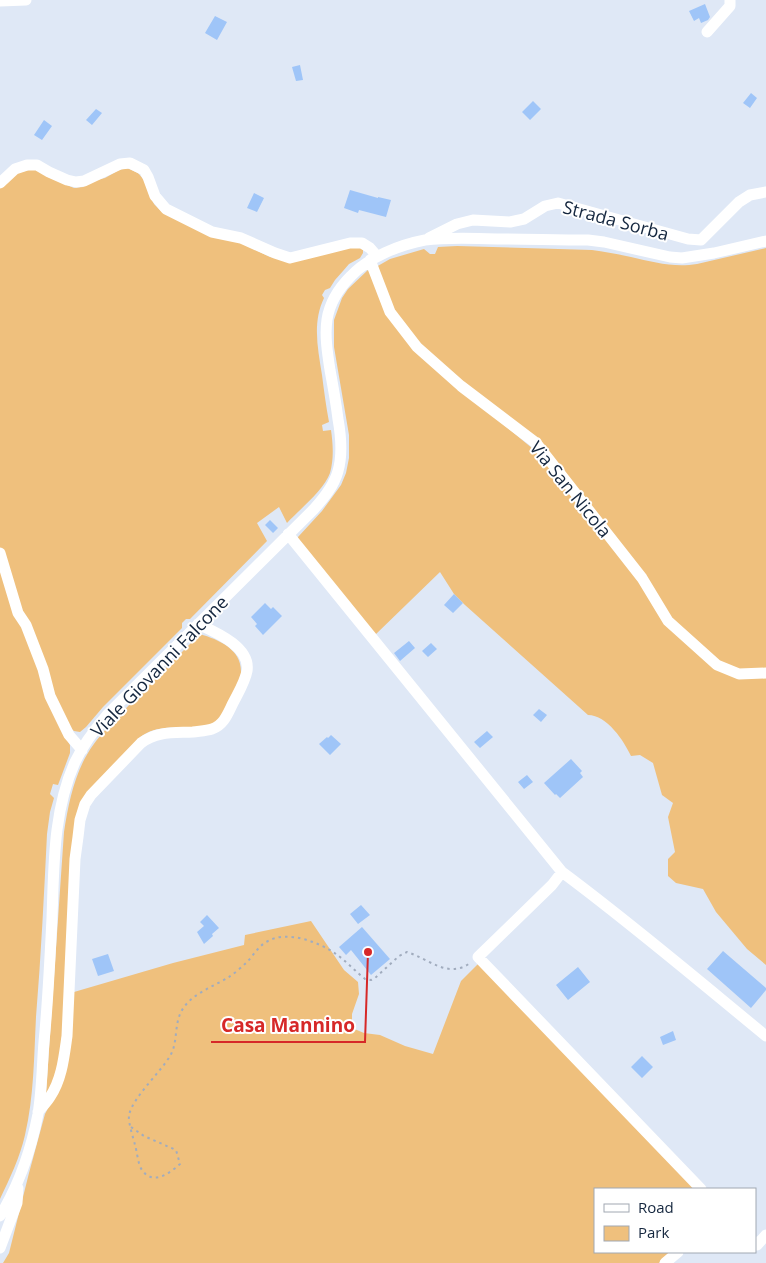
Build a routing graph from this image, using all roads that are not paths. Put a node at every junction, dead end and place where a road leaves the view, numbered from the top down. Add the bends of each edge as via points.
1 (26, 0) edge
2 (730, 0) edge
3 (0, 1) edge
4 (707, 32) dead end
5 (0, 183) edge
6 (766, 192) edge
7 (425, 240) junction
8 (766, 241) edge
9 (373, 258) junction
10 (288, 534) junction
11 (0, 553) edge
12 (198, 624) junction
13 (766, 673) edge
14 (82, 750) junction
15 (562, 872) junction
16 (766, 1036) edge
17 (38, 1112) junction
18 (18, 1183) junction
19 (700, 1188) edge
20 (0, 1216) edge
21 (766, 1236) edge
22 (756, 1244) edge
23 (0, 1248) edge
24 (677, 1253) edge
25 (664, 1263) edge

1 - 3 street
2 - 4 street via 730,6
5 - 9 street via 14,170 27,165 37,165 76,182 130,163 144,170 155,196 166,209 212,232 241,238 290,258 362,243 370,248
6 - 7 street, Strada Sorba via 750,195 738,202 701,240 688,240 558,204 545,206 524,219 510,222 473,220 457,224
7 - 8 street via 588,240 682,258
7 - 9 street
9 - 10 street, Viale Giovanni Falcone via 337,292 326,322 342,449 338,471 323,498
9 - 13 street, Via San Nicola via 390,312 417,347 461,386 536,443 642,578 668,621 717,665 739,674
10 - 12 street, Viale Giovanni Falcone
10 - 15 street
11 - 14 street via 18,613 43,669 50,696 69,735
12 - 14 street, Viale Giovanni Falcone via 107,715
12 - 17 street via 222,636 244,654 247,671 244,682 224,721 218,726 206,731 150,737 85,804 76,859 64,1060 51,1096
14 - 17 street, Viale Giovanni Falcone via 63,796 56,833 50,979
15 - 16 street
15 - 19 street via 478,957
17 - 18 street, Viale Giovanni Falcone
18 - 20 street, Viale Giovanni Falcone
18 - 23 street via 17,1203
21 - 22 street
24 - 25 street

